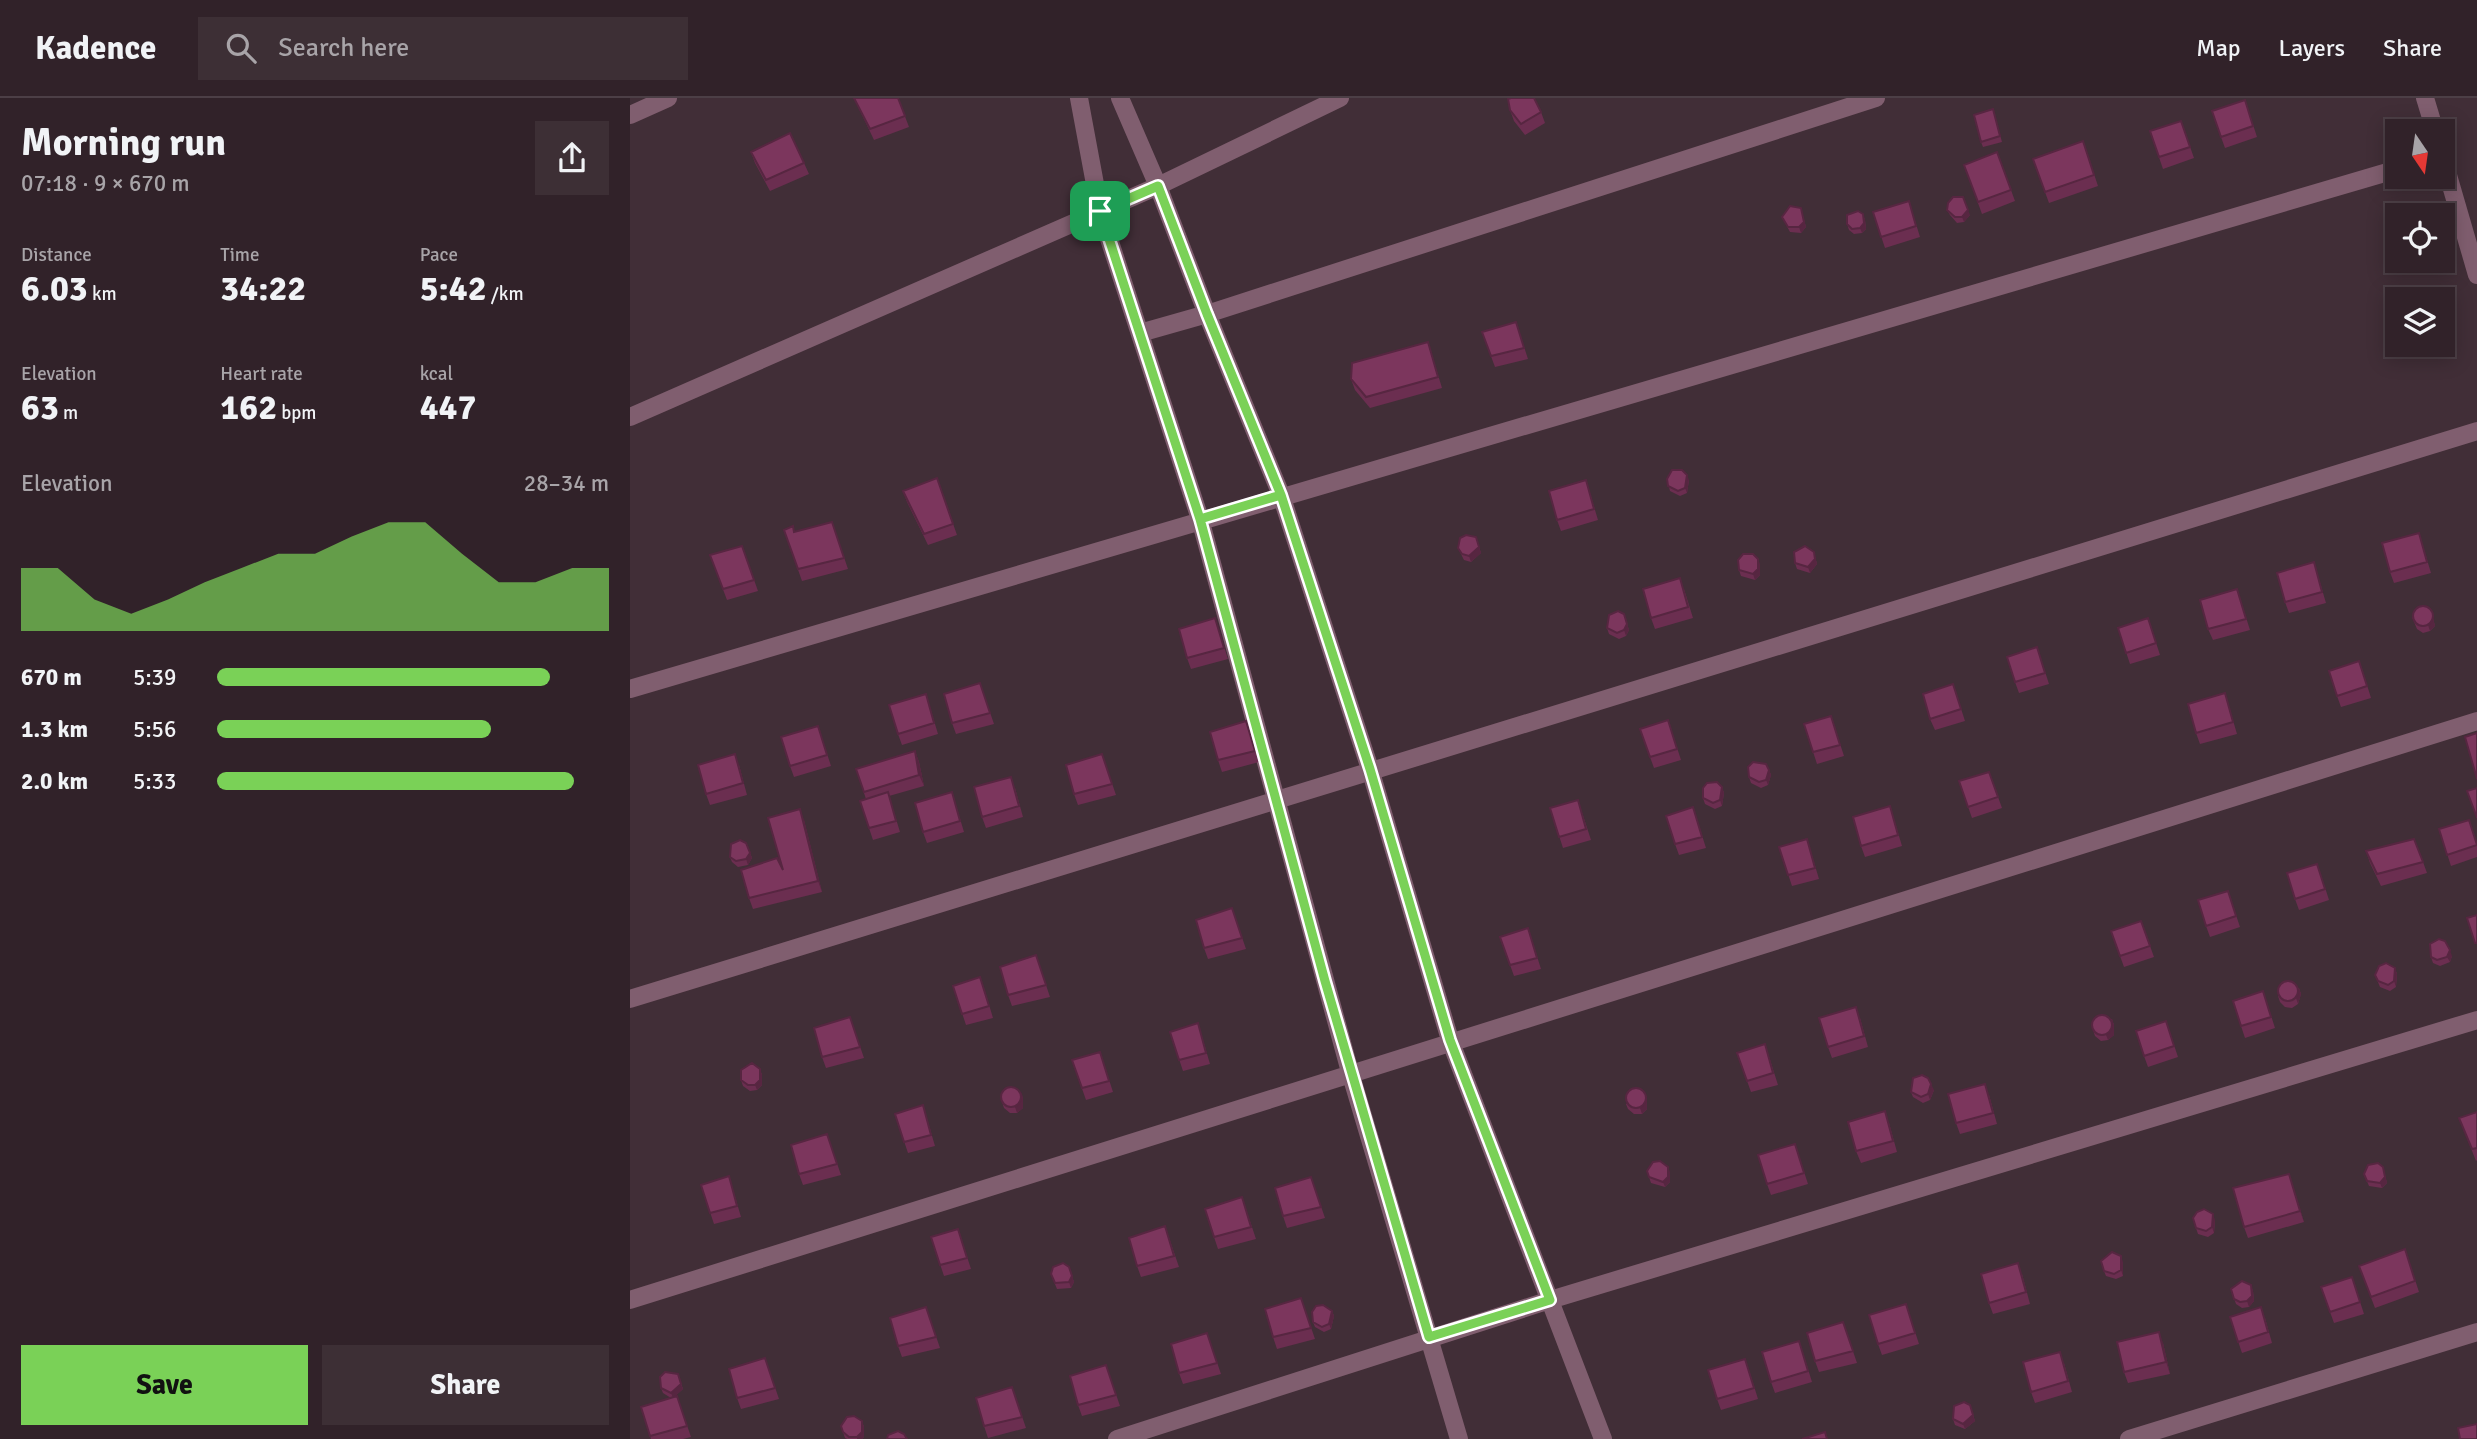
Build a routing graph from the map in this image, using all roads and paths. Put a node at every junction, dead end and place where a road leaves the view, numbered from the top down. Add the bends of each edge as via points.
1 (668, 98) edge
2 (1079, 98) edge
3 (1120, 98) edge
4 (1339, 98) edge
5 (1876, 98) edge
6 (2425, 98) edge
7 (630, 115) edge
8 (2431, 119) edge
9 (2385, 173) edge
10 (1158, 186) junction
11 (2452, 189) edge
12 (1100, 211) junction
13 (2477, 275) edge
14 (1207, 314) junction
15 (1140, 333) junction
16 (630, 417) edge
17 (2477, 431) edge
18 (1281, 495) junction
19 (1200, 519) junction
20 (630, 689) edge
21 (2477, 721) edge
22 (1370, 769) junction
23 (1274, 799) junction
24 (630, 999) edge
25 (2477, 1020) edge
26 (1450, 1040) junction
27 (1350, 1072) junction
28 (630, 1300) edge
29 (1550, 1300) junction
30 (2477, 1332) edge
31 (1429, 1337) junction
32 (1118, 1439) edge
33 (1459, 1439) edge
34 (1604, 1439) edge
35 (2129, 1439) edge

1 - 7 street
2 - 12 street
3 - 10 street
4 - 10 street
5 - 14 street
6 - 8 street
9 - 18 street
10 - 12 street
10 - 14 street
11 - 13 street
12 - 15 street
12 - 16 street
14 - 15 street
14 - 18 street
15 - 19 street
17 - 22 street
18 - 19 street
18 - 22 street
19 - 20 street
19 - 23 street
21 - 26 street
22 - 23 street
22 - 26 street
23 - 24 street
23 - 27 street
25 - 29 street
26 - 27 street
26 - 29 street
27 - 28 street
27 - 31 street
29 - 31 street
29 - 34 street
30 - 35 street
31 - 32 street
31 - 33 street

